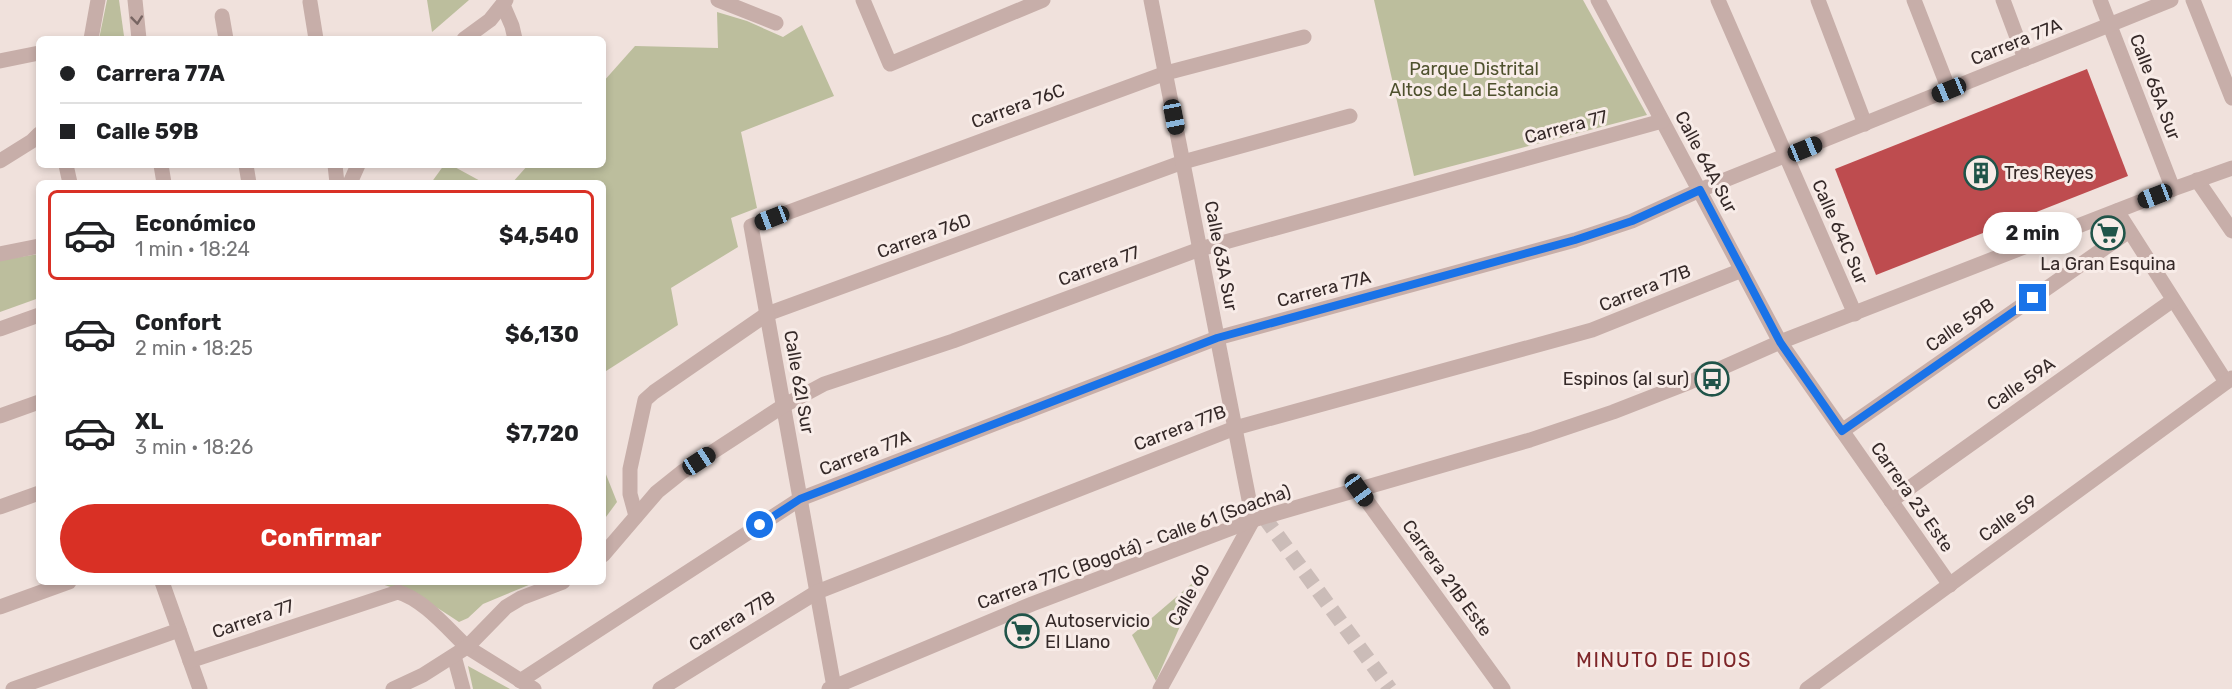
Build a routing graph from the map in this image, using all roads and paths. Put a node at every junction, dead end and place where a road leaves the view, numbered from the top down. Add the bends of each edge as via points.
1 (98, 0) edge
2 (135, 0) edge
3 (718, 0) edge
4 (864, 0) edge
5 (1043, 0) edge
6 (1151, 0) edge
7 (1598, 0) edge
8 (1718, 0) edge
9 (1818, 0) edge
10 (1914, 0) edge
11 (2003, 0) edge
12 (2100, 0) edge
13 (2171, 0) edge
14 (2193, 0) edge
15 (310, 2) dead end
16 (504, 3) edge
17 (222, 16) dead end
18 (776, 23) dead end
19 (2109, 25) junction
20 (92, 36) edge
21 (139, 36) edge
22 (225, 36) edge
23 (316, 36) edge
24 (468, 36) edge
25 (514, 36) edge
26 (1304, 38) dead end
27 (36, 54) edge
28 (2025, 59) junction
29 (0, 60) edge
30 (1166, 73) junction
31 (1949, 90) junction
32 (2232, 98) edge
33 (1350, 116) dead end
34 (1662, 120) junction
35 (1865, 124) junction
36 (36, 137) edge
37 (1785, 157) junction
38 (0, 161) edge
39 (1183, 162) junction
40 (2232, 168) edge
41 (2197, 180) junction
42 (2173, 189) junction
43 (1700, 190) junction
44 (2117, 211) junction
45 (751, 226) joint
46 (2129, 231) junction
47 (2232, 231) edge
48 (36, 247) edge
49 (1200, 249) junction
50 (0, 254) edge
51 (1742, 270) junction
52 (2173, 300) junction
53 (767, 314) junction
54 (1855, 314) junction
55 (36, 316) edge
56 (0, 329) edge
57 (1217, 338) junction
58 (1780, 342) junction
59 (2229, 380) edge
60 (36, 403) edge
61 (783, 406) junction
62 (0, 416) edge
63 (1234, 428) junction
64 (1842, 431) junction
65 (1359, 490) junction
66 (36, 494) edge
67 (800, 499) junction
68 (1891, 501) junction
69 (0, 507) edge
70 (636, 516) junction
71 (1253, 520) junction
72 (606, 551) edge
73 (61, 585) edge
74 (168, 585) edge
75 (554, 585) edge
76 (1950, 585) junction
77 (817, 591) junction
78 (0, 607) edge
79 (179, 630) junction
80 (461, 651) junction
81 (190, 661) junction
82 (520, 681) junction
83 (832, 688) edge
84 (13, 689) edge
85 (200, 689) edge
86 (393, 689) edge
87 (463, 689) edge
88 (534, 689) edge
89 (660, 689) edge
90 (1160, 689) edge
91 (1503, 689) edge
92 (1807, 689) edge

1 - 20 street
2 -> 21 street
3 - 18 street
4 - 5 street via 890,64
6 - 30 street, Calle 63A Sur
7 - 34 street, Calle 64A Sur
8 - 37 street, Calle 64C Sur
9 - 35 street
10 - 31 street
11 - 28 street
12 - 19 street, Calle 65A Sur
13 - 19 street, Carrera 77A
14 - 32 street
15 - 23 street
16 - 24 street via 490,20
16 - 25 street
17 - 22 street
19 - 28 street, Carrera 77A
19 - 42 street, Calle 65A Sur
26 - 30 street, Carrera 76C
27 - 29 street
28 - 31 street, Carrera 77A
30 - 39 street, Calle 63A Sur
30 - 45 street, Carrera 76C
31 - 35 street, Carrera 77A
33 - 39 street, Carrera 76D
34 - 43 street, Calle 64A Sur
34 - 49 street, Carrera 77
35 - 37 street, Carrera 77A
36 - 38 street
37 - 43 street, Carrera 77A
37 - 54 street, Calle 64C Sur
39 - 49 street, Calle 63A Sur
39 - 53 street, Carrera 76D
40 - 41 street, Carrera 77C (Bogotá) - Calle 61 (Soacha)
41 - 42 street, Carrera 77C (Bogotá) - Calle 61 (Soacha)
41 - 47 street
42 - 44 street, Carrera 77C (Bogotá) - Calle 61 (Soacha)
43 - 51 street, Calle 64A Sur
43 - 57 street, Carrera 77A via 1632,221 1575,240
44 - 46 street
44 - 54 street, Carrera 77C (Bogotá) - Calle 61 (Soacha)
45 - 53 street, Calle 62I Sur
46 - 52 street
46 - 64 street, Calle 59B
48 - 50 street
49 - 57 street, Calle 63A Sur
49 - 61 street, Carrera 77 via 953,341 824,384
51 - 58 street, Calle 64A Sur
51 - 63 street, Carrera 77B via 1592,330
52 - 59 street
52 - 68 street, Calle 59A
53 - 61 street, Calle 62I Sur
53 - 70 street, Carrera 76D via 645,400 630,469 630,494
54 - 58 street, Carrera 77C (Bogotá) - Calle 61 (Soacha)
55 - 56 street
57 - 63 street, Calle 63A Sur
57 - 67 street, Carrera 77A
58 - 64 street, Carrera 23 Este
58 - 65 street, Carrera 77C (Bogotá) - Calle 61 (Soacha) via 1612,412
59 - 76 street, Calle 59
60 - 62 street
61 - 67 street, Calle 62I Sur
61 - 70 street, Carrera 77 via 682,472
63 - 71 street, Calle 63A Sur
63 - 77 street, Carrera 77B
64 - 68 street, Carrera 23 Este
65 - 71 street, Carrera 77C (Bogotá) - Calle 61 (Soacha)
65 - 91 street, Carrera 21B Este
66 - 69 street
67 - 77 street, Calle 62I Sur
67 - 82 street, Carrera 77A
68 - 76 street, Carrera 23 Este
70 - 72 street, Carrera 77
71 - 83 street, Carrera 77C (Bogotá) - Calle 61 (Soacha) via 1032,604
71 - 90 street, Calle 60
73 - 78 street
74 - 79 street
75 - 80 street via 506,607
76 - 92 street, Calle 59
77 - 83 street, Calle 62I Sur
77 - 89 street, Carrera 77B
79 - 81 street
79 - 84 street
80 - 81 street, Carrera 77 via 417,601 398,592
80 - 82 street
80 - 86 street
80 - 87 street
81 - 85 street
82 - 88 street

